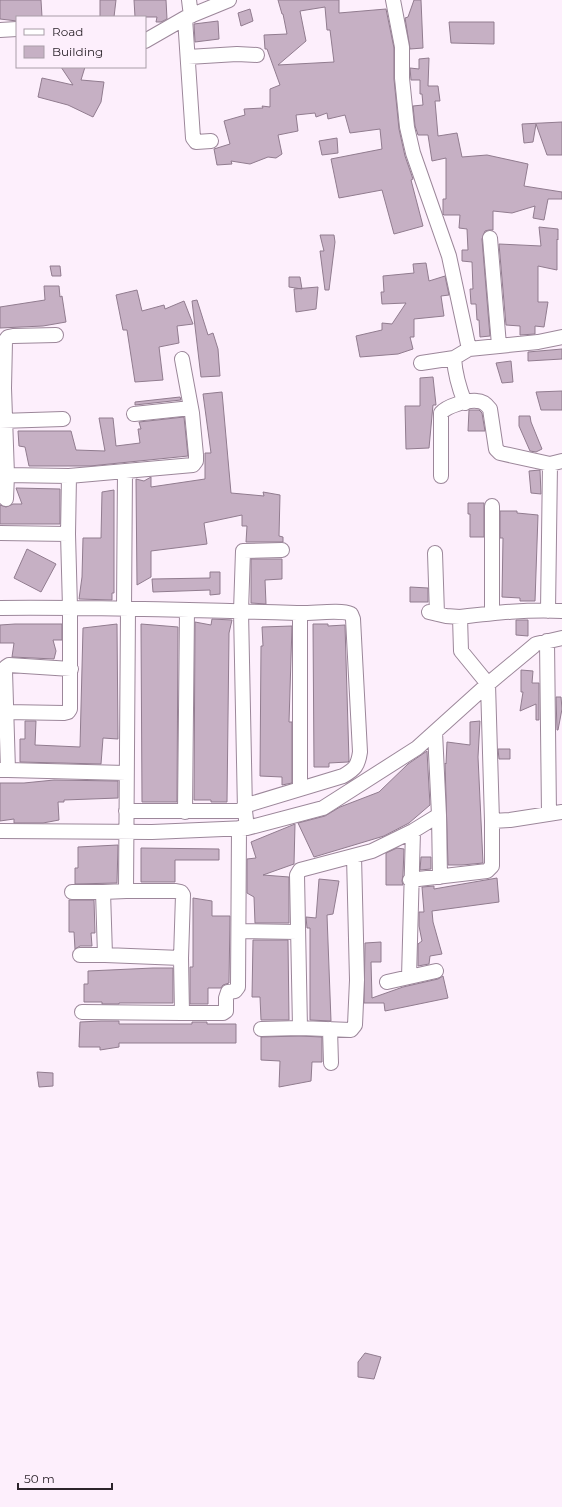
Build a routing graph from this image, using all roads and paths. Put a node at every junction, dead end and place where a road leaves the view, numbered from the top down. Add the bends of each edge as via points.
1 (189, 0) edge
2 (229, 0) edge
3 (394, 2) edge
4 (188, 17) junction
5 (16, 29) edge
6 (0, 30) edge
7 (146, 40) edge
8 (188, 54) junction
9 (257, 55) dead end
10 (211, 142) dead end
11 (490, 238) dead end
12 (56, 335) dead end
13 (562, 337) edge
14 (499, 345) junction
15 (469, 349) junction
16 (454, 358) junction
17 (182, 359) dead end
18 (421, 363) dead end
19 (465, 403) junction
20 (191, 408) junction
21 (134, 414) dead end
22 (63, 419) dead end
23 (3, 421) edge
24 (556, 463) edge
25 (125, 471) junction
26 (7, 475) junction
27 (69, 476) junction
28 (441, 476) dead end
29 (6, 500) dead end
30 (492, 506) dead end
31 (0, 533) edge
32 (68, 534) junction
33 (282, 550) dead end
34 (435, 553) dead end
35 (0, 608) edge
36 (70, 608) junction
37 (126, 609) junction
38 (187, 610) junction
39 (241, 611) junction
40 (555, 611) edge
41 (300, 613) junction
42 (492, 613) junction
43 (460, 617) junction
44 (562, 638) edge
45 (547, 641) junction
46 (71, 669) junction
47 (488, 684) junction
48 (6, 712) junction
49 (435, 732) junction
50 (4, 770) edge
51 (126, 773) junction
52 (300, 788) junction
53 (244, 808) junction
54 (126, 811) junction
55 (185, 812) junction
56 (555, 813) edge
57 (439, 815) junction
58 (492, 821) junction
59 (243, 828) junction
60 (0, 831) edge
61 (413, 831) junction
62 (126, 832) junction
63 (354, 856) junction
64 (440, 877) junction
65 (410, 880) junction
66 (126, 891) junction
67 (72, 892) dead end
68 (103, 892) junction
69 (239, 931) junction
70 (297, 932) junction
71 (80, 955) dead end
72 (105, 955) junction
73 (181, 958) junction
74 (436, 971) dead end
75 (409, 977) junction
76 (387, 982) dead end
77 (82, 1012) dead end
78 (182, 1012) junction
79 (300, 1028) junction
80 (261, 1029) dead end
81 (330, 1029) junction
82 (331, 1063) dead end

1 - 4 street
2 - 4 street
3 - 15 street via 402,47 407,128 449,256
4 - 7 street
4 - 8 street
5 - 6 street
8 - 9 street
8 - 10 street via 193,138 196,142
11 - 14 street
12 - 23 street via 13,336 5,341
13 - 14 street
14 - 15 street
15 - 16 street
16 - 18 street
16 - 19 street via 459,390
17 - 20 street
19 - 24 street via 477,401 487,404 492,415 496,449 500,454
19 - 28 street via 444,409 441,413
20 - 21 street
20 - 25 street via 196,455 193,465
22 - 23 street
23 - 26 street
24 - 40 street
25 - 27 street
25 - 37 street
26 - 27 street
26 - 29 street
27 - 32 street
30 - 42 street
31 - 32 street
32 - 36 street
33 - 39 street via 243,550
34 - 43 street via 433,613
35 - 36 street
36 - 37 street
36 - 46 street
37 - 38 street
37 - 51 street
38 - 39 street
38 - 55 street
39 - 41 street
39 - 53 street
40 - 42 street
41 - 52 street
41 - 52 street via 351,614 360,752 354,770 343,776
42 - 43 street
43 - 47 street via 461,651
44 - 45 street
45 - 47 street via 536,644
45 - 56 street
46 - 48 street via 68,712
46 - 48 street via 9,665 5,671
47 - 49 street
47 - 58 street
48 - 50 street
49 - 57 street
49 - 59 street via 417,748 323,808
50 - 51 street
51 - 54 street
52 - 53 street
53 - 55 street
53 - 59 street
54 - 55 street
54 - 62 street
56 - 58 street
57 - 61 street
57 - 64 street
58 - 64 street via 490,869
59 - 62 street
59 - 69 street
60 - 62 street
61 - 63 street via 372,851
61 - 65 street
62 - 66 street
63 - 70 street via 300,870 297,874
63 - 81 street via 357,980 355,1025 351,1030
64 - 65 street
65 - 75 street
66 - 68 street
66 - 73 street via 181,892
67 - 68 street
68 - 72 street
69 - 70 street
69 - 78 street via 238,987 235,991 228,992 226,1011 223,1014
70 - 79 street
71 - 72 street
72 - 73 street
73 - 78 street
74 - 75 street
75 - 76 street
77 - 78 street
79 - 80 street
79 - 81 street
81 - 82 street

